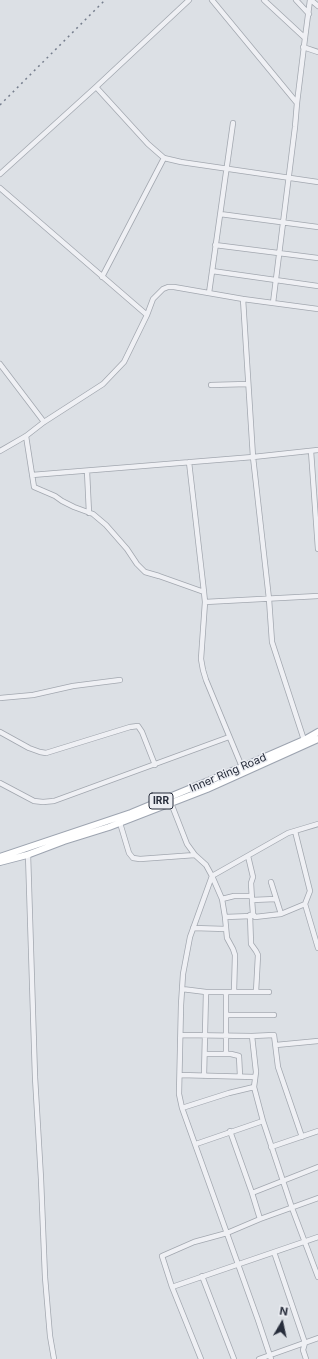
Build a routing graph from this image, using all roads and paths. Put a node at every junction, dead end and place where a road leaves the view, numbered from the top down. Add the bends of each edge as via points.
1 (189, 0) edge
2 (212, 0) edge
3 (264, 0) edge
4 (296, 0) edge
5 (311, 0) edge
6 (318, 6) edge
7 (309, 14) junction
8 (304, 38) junction
9 (303, 47) junction
10 (318, 52) edge
11 (96, 87) junction
12 (297, 103) junction
13 (233, 122) dead end
14 (164, 158) junction
15 (226, 169) junction
16 (0, 174) edge
17 (288, 178) junction
18 (318, 182) edge
19 (0, 188) edge
20 (220, 214) junction
21 (284, 222) junction
22 (318, 227) edge
23 (215, 245) junction
24 (280, 253) junction
25 (318, 258) edge
26 (212, 271) junction
27 (102, 277) junction
28 (276, 280) junction
29 (318, 286) edge
30 (209, 293) junction
31 (243, 299) junction
32 (272, 303) junction
33 (318, 309) edge
34 (147, 316) junction
35 (0, 364) edge
36 (248, 384) junction
37 (211, 385) dead end
38 (44, 422) junction
39 (26, 436) junction
40 (318, 450) edge
41 (0, 451) edge
42 (311, 451) junction
43 (253, 457) junction
44 (189, 462) junction
45 (87, 471) junction
46 (32, 475) junction
47 (89, 513) junction
48 (318, 536) edge
49 (318, 549) edge
50 (204, 592) junction
51 (318, 596) edge
52 (269, 599) junction
53 (205, 602) junction
54 (120, 680) dead end
55 (0, 698) edge
56 (0, 732) edge
57 (318, 732) edge
58 (229, 737) junction
59 (318, 739) edge
60 (307, 742) junction
61 (155, 765) junction
62 (242, 767) junction
63 (0, 783) edge
64 (171, 803) junction
65 (120, 823) junction
66 (318, 824) edge
67 (296, 831) junction
68 (30, 848) junction
69 (27, 855) junction
70 (196, 855) junction
71 (248, 856) junction
72 (0, 857) edge
73 (0, 862) edge
74 (212, 876) junction
75 (271, 882) dead end
76 (252, 898) junction
77 (222, 899) junction
78 (276, 899) junction
79 (305, 904) junction
80 (281, 914) junction
81 (252, 916) junction
82 (225, 917) junction
83 (193, 928) junction
84 (226, 929) junction
85 (316, 933) edge
86 (318, 948) edge
87 (182, 989) junction
88 (206, 992) junction
89 (226, 992) junction
90 (234, 992) junction
91 (256, 992) junction
92 (269, 992) dead end
93 (226, 1015) junction
94 (274, 1015) dead end
95 (181, 1035) junction
96 (205, 1035) junction
97 (226, 1035) junction
98 (252, 1036) junction
99 (318, 1041) edge
100 (276, 1045) junction
101 (205, 1054) junction
102 (226, 1054) junction
103 (180, 1075) junction
104 (204, 1076) junction
105 (240, 1076) junction
106 (255, 1077) junction
107 (254, 1087) junction
108 (182, 1108) junction
109 (263, 1121) junction
110 (230, 1131) junction
111 (318, 1131) edge
112 (302, 1137) junction
113 (196, 1144) junction
114 (271, 1147) junction
115 (318, 1167) edge
116 (282, 1180) junction
117 (252, 1192) junction
118 (318, 1198) edge
119 (292, 1208) junction
120 (260, 1219) junction
121 (227, 1233) junction
122 (318, 1237) edge
123 (305, 1242) junction
124 (274, 1252) junction
125 (238, 1264) junction
126 (316, 1264) edge
127 (202, 1276) junction
128 (318, 1277) edge
129 (172, 1288) junction
130 (318, 1338) edge
131 (305, 1343) junction
132 (271, 1357) edge
133 (54, 1359) edge
134 (201, 1359) edge
135 (234, 1359) edge
136 (259, 1359) edge
137 (306, 1359) edge

1 - 11 street
2 - 12 street
3 - 8 street
4 - 7 street
5 - 6 street
5 - 7 street
7 - 8 street
8 - 9 street
9 - 10 street
9 - 12 street
11 - 14 street
11 - 16 street
12 - 17 street
13 - 15 street
14 - 15 street
14 - 27 street
15 - 17 street
15 - 20 street
17 - 18 street
17 - 21 street
19 - 27 street
20 - 21 street
20 - 23 street
21 - 22 street
21 - 24 street
23 - 24 street
23 - 26 street
24 - 25 street
24 - 28 street
26 - 28 street
26 - 30 street
27 - 34 street
28 - 29 street
28 - 32 street
30 - 31 street
30 - 34 street via 168,287 153,299
31 - 32 street
31 - 36 street
32 - 33 street
34 - 38 street via 124,362 103,384
35 - 38 street
36 - 37 street
36 - 43 street
38 - 39 street
39 - 41 street
39 - 46 street
40 - 42 street
42 - 43 street
42 - 48 street
43 - 44 street
43 - 52 street
44 - 45 street
44 - 50 street
45 - 46 street
45 - 47 street
46 - 47 street via 32,483 36,488
47 - 50 street via 106,525 145,572
48 - 49 street
50 - 53 street
51 - 52 street
52 - 53 street
52 - 60 street via 272,642
53 - 58 street via 203,670
54 - 55 street
56 - 61 street via 29,748 46,753 138,726
57 - 60 main road, Inner Ring Road / IRR
58 - 61 street
58 - 62 street
59 - 60 main road, Inner Ring Road / IRR
60 - 62 main road, Inner Ring Road / IRR
60 - 64 main road, Inner Ring Road / IRR via 210,788
61 - 63 street via 54,801 34,801
62 - 68 main road, Inner Ring Road / IRR via 131,813
64 - 65 main road, Inner Ring Road / IRR
64 - 70 street via 187,844
65 - 69 main road, Inner Ring Road / IRR
65 - 70 street via 129,854 133,858
66 - 67 street
67 - 71 street
67 - 79 street via 309,887
68 - 69 street
68 - 72 main road, Inner Ring Road / IRR
69 - 73 main road, Inner Ring Road / IRR
69 - 133 street via 45,1276
70 - 74 street
71 - 74 street
71 - 76 street via 253,877
74 - 77 street
74 - 83 street
75 - 78 street
76 - 77 street via 234,896
76 - 78 street
76 - 81 street
77 - 82 street
78 - 80 street
79 - 80 street
79 - 85 street
80 - 81 street
81 - 82 street
81 - 91 street via 251,944 258,955
82 - 84 street
83 - 84 street
83 - 87 street
84 - 90 street via 235,955
85 - 86 street
87 - 88 street
87 - 95 street
88 - 89 street
88 - 96 street
89 - 90 street
89 - 93 street
90 - 91 street
91 - 92 street
93 - 94 street
93 - 97 street
95 - 96 street
95 - 103 street
96 - 97 street
96 - 101 street
97 - 98 street
97 - 102 street
98 - 100 street via 274,1035
98 - 106 street
99 - 100 street
100 - 112 street via 278,1067
101 - 102 street
101 - 104 street
102 - 105 street via 240,1057
103 - 104 street
103 - 108 street via 179,1094
104 - 105 street
105 - 106 street
106 - 107 street
107 - 108 street
107 - 109 street
108 - 113 street
109 - 110 street
109 - 114 street
110 - 113 street
110 - 117 street
111 - 112 street
112 - 114 street
113 - 121 street
114 - 116 street
115 - 116 street
116 - 117 street
116 - 119 street
117 - 120 street
118 - 119 street
119 - 120 street
119 - 123 street
120 - 121 street
121 - 125 street
121 - 129 street via 194,1242 162,1256
122 - 123 street
123 - 124 street
123 - 126 street
124 - 125 street
124 - 131 street
125 - 127 street
125 - 132 street
126 - 128 street
127 - 129 street
127 - 135 street
129 - 134 street
130 - 131 street
131 - 132 street
131 - 137 street via 303,1350
132 - 136 street

